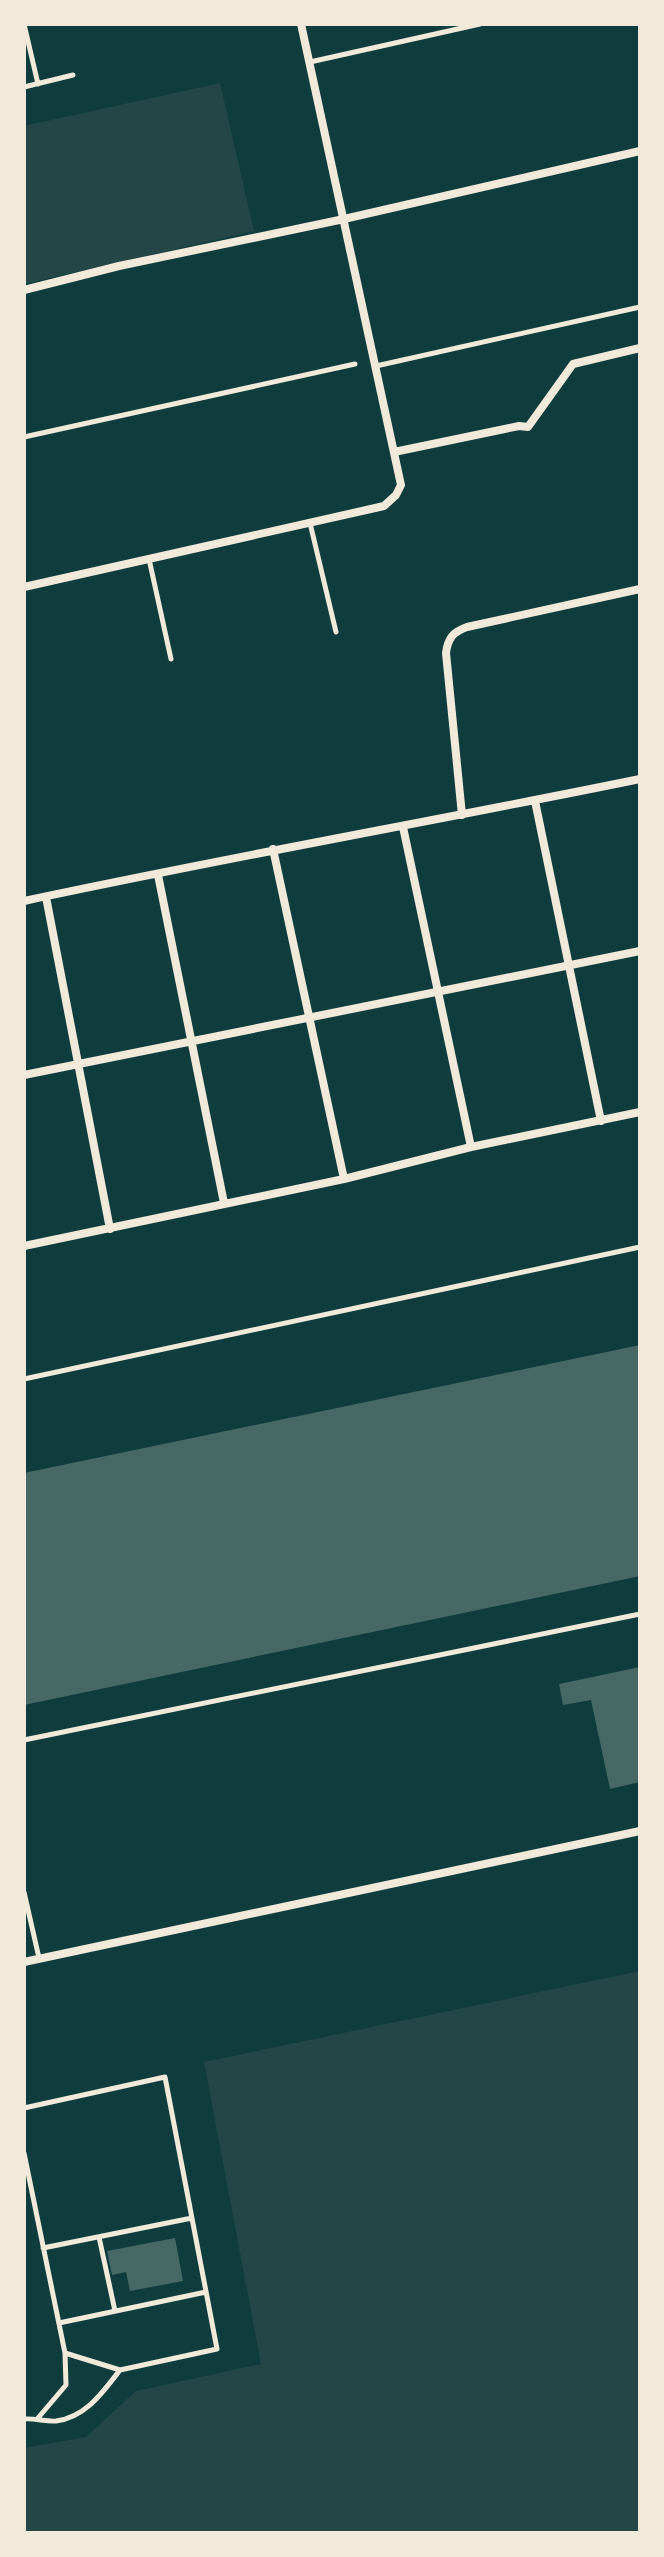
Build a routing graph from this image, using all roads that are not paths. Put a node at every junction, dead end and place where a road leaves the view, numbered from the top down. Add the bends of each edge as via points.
1 (24, 24) edge
2 (301, 24) edge
3 (480, 24) edge
4 (310, 62) junction
5 (73, 75) dead end
6 (38, 84) junction
7 (24, 87) edge
8 (640, 151) edge
9 (344, 219) junction
10 (24, 290) edge
11 (640, 307) edge
12 (640, 348) edge
13 (355, 364) dead end
14 (376, 366) junction
15 (24, 437) edge
16 (394, 452) junction
17 (310, 523) junction
18 (149, 559) junction
19 (24, 587) edge
20 (640, 589) edge
21 (336, 632) dead end
22 (171, 659) dead end
23 (640, 779) edge
24 (535, 801) junction
25 (462, 815) junction
26 (403, 827) junction
27 (273, 849) junction
28 (158, 875) junction
29 (46, 897) junction
30 (24, 901) edge
31 (640, 951) edge
32 (569, 966) junction
33 (438, 993) junction
34 (309, 1019) junction
35 (192, 1042) junction
36 (80, 1064) junction
37 (24, 1075) edge
38 (640, 1112) edge
39 (601, 1121) junction
40 (471, 1147) junction
41 (344, 1179) junction
42 (224, 1203) junction
43 (110, 1229) junction
44 (24, 1246) edge
45 (640, 1247) edge
46 (24, 1379) edge
47 (640, 1614) edge
48 (24, 1740) edge
49 (640, 1831) edge
50 (24, 1892) edge
51 (39, 1958) junction
52 (24, 1962) edge
53 (24, 2108) edge
54 (24, 2153) edge
55 (192, 2218) junction
56 (99, 2237) junction
57 (43, 2248) junction
58 (206, 2292) junction
59 (115, 2311) junction
60 (59, 2323) junction
61 (65, 2353) junction
62 (120, 2370) junction
63 (38, 2418) junction
64 (24, 2419) edge

1 - 6 lane
2 - 4 street
3 - 4 lane
4 - 9 street
5 - 6 lane
6 - 7 lane
8 - 9 street
9 - 10 street
9 - 14 street
11 - 14 lane
12 - 16 street via 573,364 528,427
13 - 15 lane
14 - 16 street
16 - 17 street via 401,485 384,506
17 - 18 street
17 - 21 lane
18 - 19 street
18 - 22 lane
20 - 25 street via 467,627 448,641
23 - 24 street
24 - 25 street
24 - 32 street
25 - 26 street
26 - 27 street
26 - 33 street
27 - 28 street
27 - 34 street
28 - 29 street
28 - 35 street
29 - 30 street
29 - 36 street
31 - 32 street
32 - 33 street
32 - 39 street
33 - 34 street
33 - 40 street
34 - 35 street
34 - 41 street
35 - 36 street
35 - 42 street
36 - 37 street
36 - 43 street
38 - 39 street
39 - 40 street
40 - 41 street
41 - 42 street
42 - 43 street
43 - 44 street
45 - 46 lane
47 - 48 lane
49 - 51 street
50 - 51 lane
51 - 52 street
53 - 55 lane via 165,2077
54 - 57 lane
55 - 56 lane
55 - 58 lane
56 - 57 lane
56 - 59 lane
57 - 60 lane
58 - 59 lane
58 - 62 lane via 217,2349
59 - 60 lane
60 - 61 lane
61 - 62 lane
61 - 63 lane via 66,2385
62 - 63 lane via 87,2408 55,2421
63 - 64 lane

